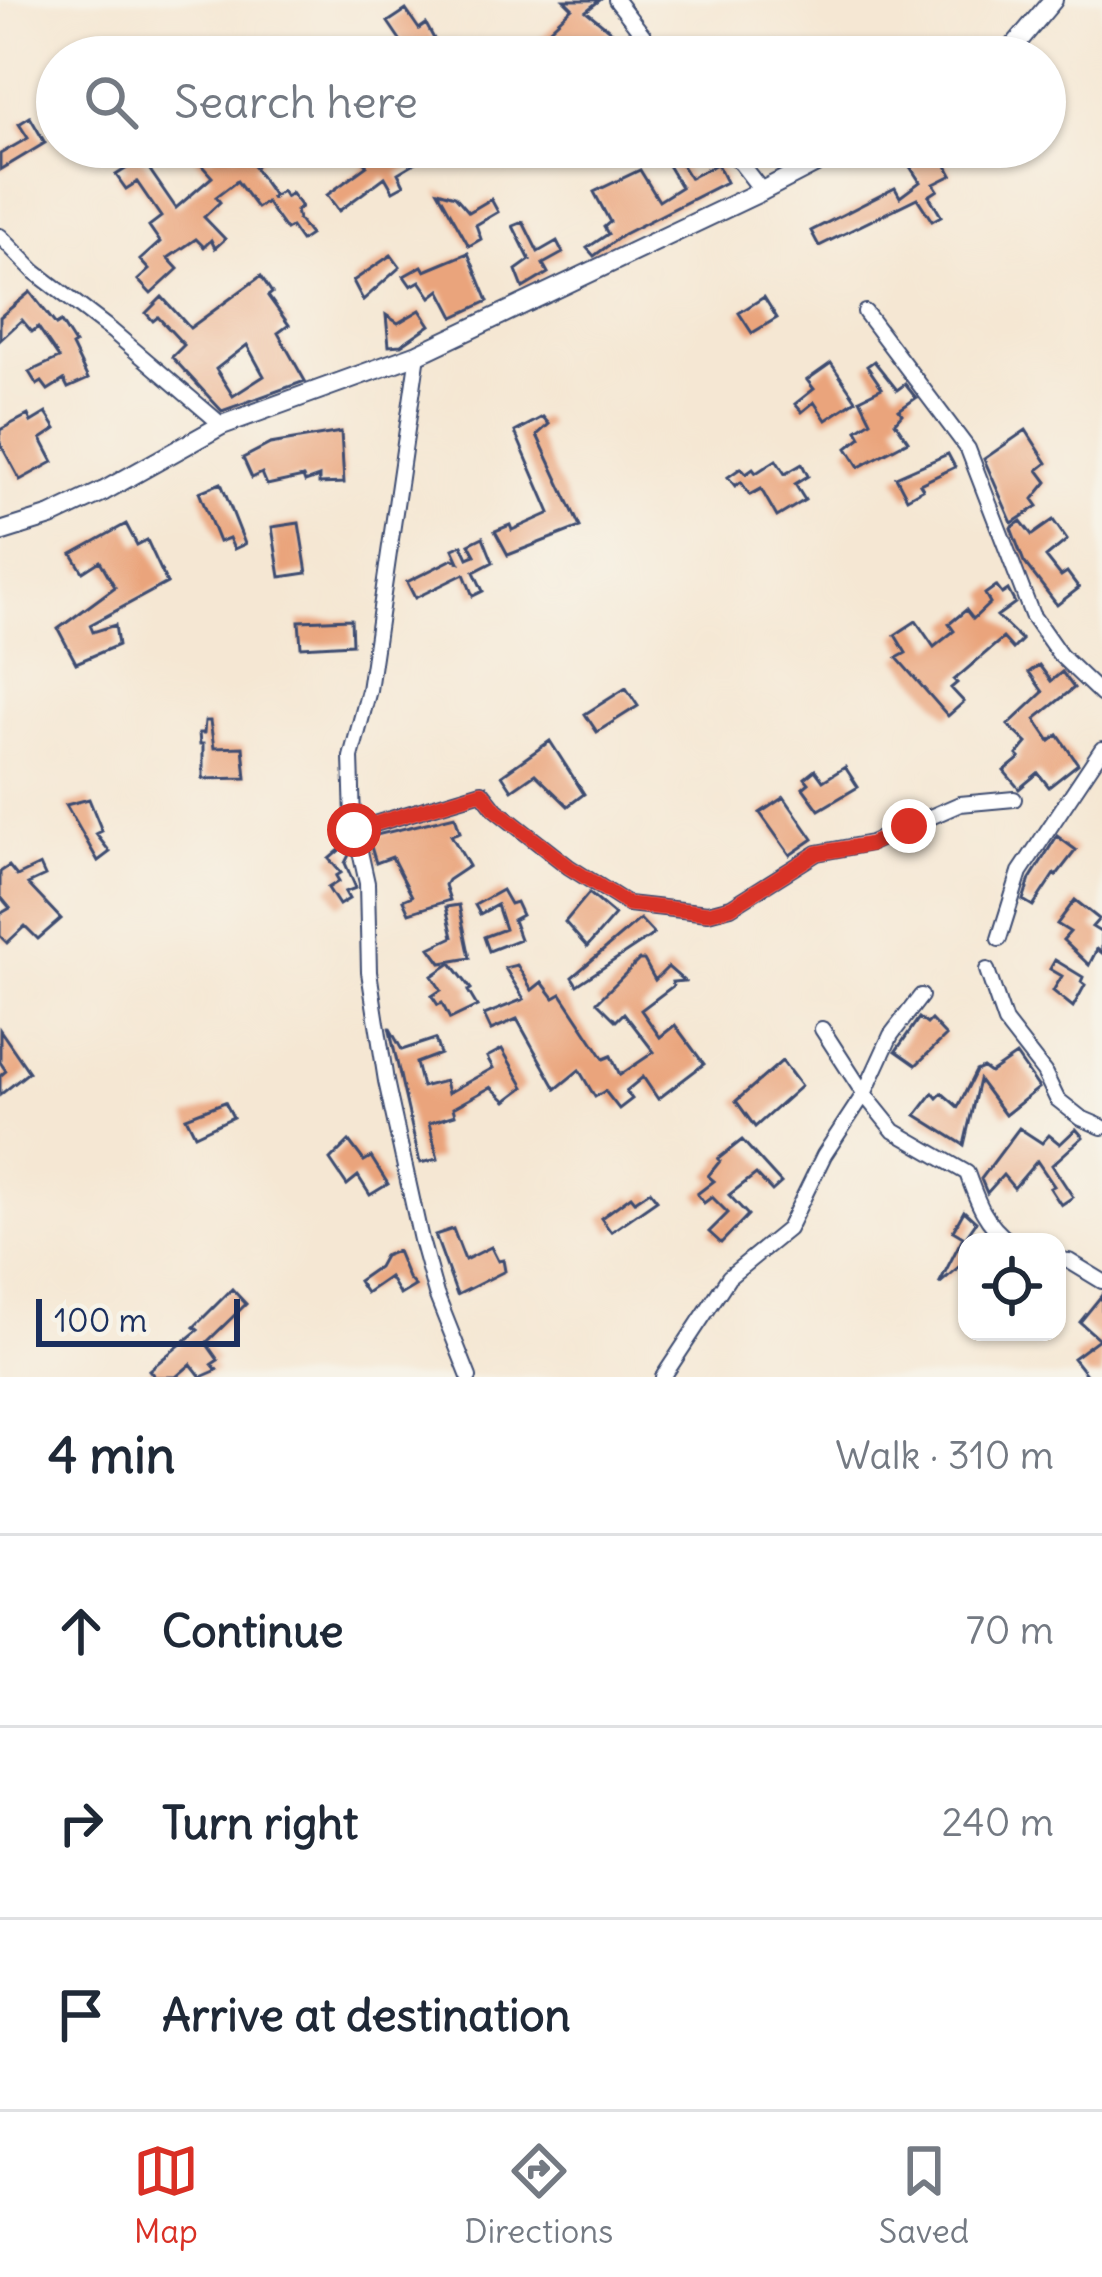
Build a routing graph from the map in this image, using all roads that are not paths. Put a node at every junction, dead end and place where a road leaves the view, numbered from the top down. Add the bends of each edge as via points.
1 (616, 0) edge
2 (1053, 0) edge
3 (644, 36) edge
4 (1023, 36) edge
5 (744, 168) edge
6 (806, 168) edge
7 (762, 191) junction
8 (0, 236) edge
9 (865, 312) dead end
10 (418, 354) junction
11 (222, 425) junction
12 (0, 532) edge
13 (1102, 695) edge
14 (1102, 749) edge
15 (1088, 768) junction
16 (1102, 780) edge
17 (1014, 800) dead end
18 (354, 830) junction
19 (999, 939) dead end
20 (988, 970) dead end
21 (921, 996) dead end
22 (822, 1029) dead end
23 (864, 1094) junction
24 (1102, 1127) edge
25 (997, 1233) edge
26 (1066, 1262) edge
27 (1102, 1281) edge
28 (469, 1377) edge
29 (663, 1377) edge

1 - 3 street
2 - 4 main road
5 - 7 street
6 - 7 main road
7 - 10 main road
8 - 11 street
9 - 13 street via 968,449 1032,615
10 - 11 main road
10 - 18 street via 369,690 351,757
11 - 12 main road via 104,491
14 - 15 street
15 - 16 street
15 - 19 street via 1020,872
17 - 18 street via 960,804 871,844 817,853 708,913 628,904 554,856 482,792
18 - 28 street via 367,884 369,972 386,1081 436,1294
20 - 24 street via 1005,1022 1057,1099
21 - 23 street via 891,1035
22 - 23 street
23 - 25 street via 894,1131 967,1174
23 - 29 street via 788,1229 729,1277
26 - 27 street

